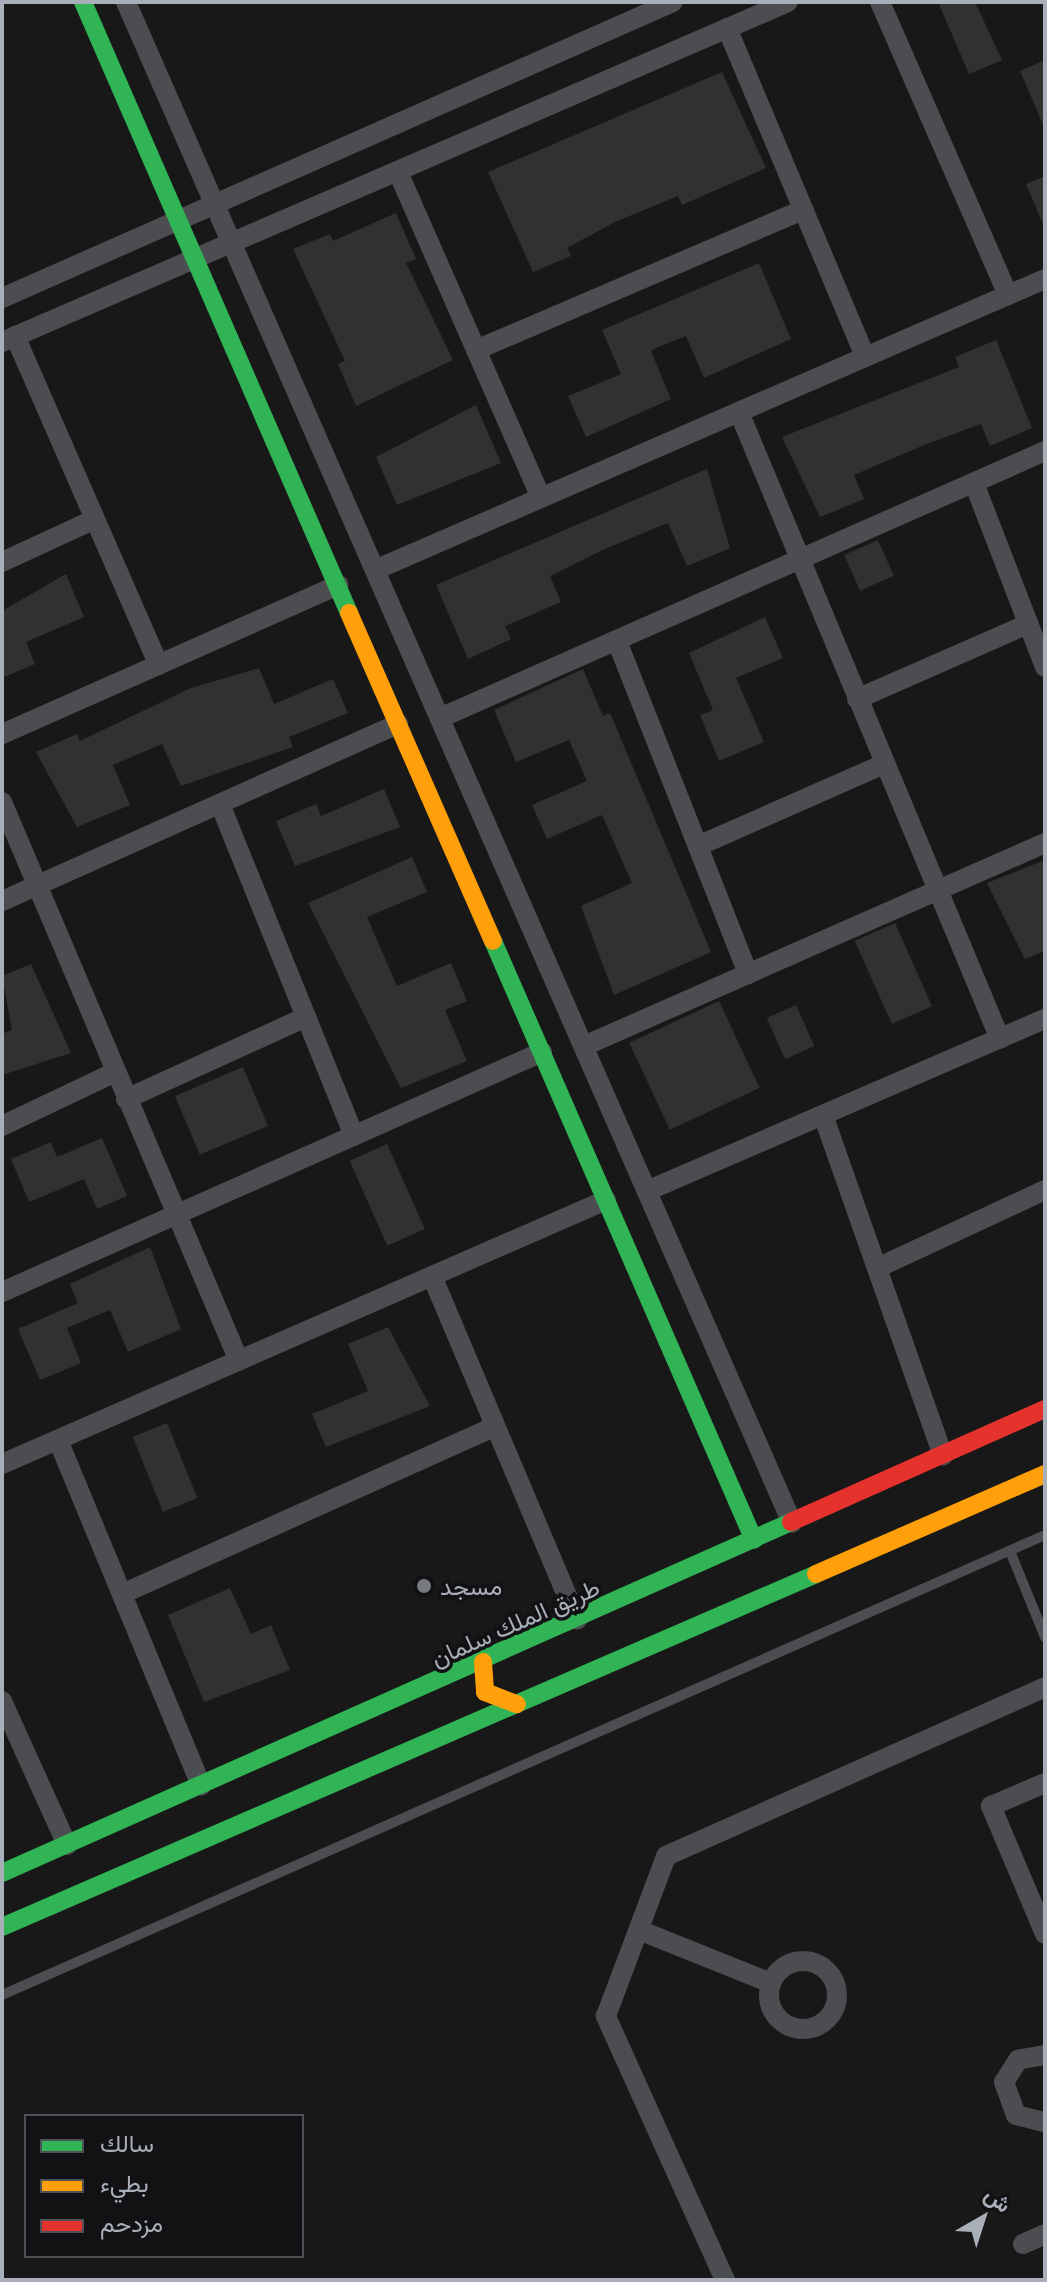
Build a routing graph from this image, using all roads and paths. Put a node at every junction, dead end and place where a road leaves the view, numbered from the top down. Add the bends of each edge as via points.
1 (83, 2) edge
2 (126, 2) edge
3 (673, 2) edge
4 (788, 2) edge
5 (880, 2) edge
6 (727, 28) junction
7 (398, 172) junction
8 (215, 204) junction
9 (803, 210) junction
10 (178, 220) junction
11 (233, 244) junction
12 (194, 257) junction
13 (1045, 279) edge
14 (1008, 295) junction
15 (2, 298) edge
16 (9, 339) edge
17 (476, 350) junction
18 (865, 357) junction
19 (739, 412) junction
20 (1045, 451) edge
21 (974, 483) junction
22 (541, 498) junction
23 (95, 519) junction
24 (798, 560) junction
25 (2, 562) edge
26 (375, 570) junction
27 (338, 585) junction
28 (1028, 624) junction
29 (617, 641) junction
30 (159, 665) junction
31 (1045, 667) edge
32 (857, 699) junction
33 (440, 718) junction
34 (398, 724) junction
35 (2, 734) edge
36 (884, 764) junction
37 (2, 802) edge
38 (220, 804) junction
39 (1045, 843) edge
40 (698, 846) junction
41 (37, 885) junction
42 (938, 890) junction
43 (2, 901) edge
44 (748, 974) junction
45 (306, 1017) junction
46 (1045, 1019) edge
47 (1000, 1039) junction
48 (584, 1046) junction
49 (542, 1052) junction
50 (115, 1072) junction
51 (126, 1099) junction
52 (823, 1115) junction
53 (2, 1126) edge
54 (354, 1136) junction
55 (1045, 1190) edge
56 (647, 1191) junction
57 (606, 1200) junction
58 (174, 1216) junction
59 (877, 1268) junction
60 (432, 1276) junction
61 (4, 1285) edge
62 (239, 1361) junction
63 (1045, 1409) edge
64 (495, 1426) junction
65 (58, 1440) junction
66 (943, 1455) junction
67 (2, 1464) edge
68 (1045, 1474) edge
69 (792, 1523) junction
70 (1045, 1535) edge
71 (754, 1540) junction
72 (1010, 1551) junction
73 (122, 1594) junction
74 (577, 1620) junction
75 (1045, 1637) edge
76 (483, 1662) junction
77 (1045, 1687) edge
78 (2, 1701) edge
79 (517, 1704) junction
80 (1045, 1783) edge
81 (201, 1786) junction
82 (67, 1845) junction
83 (2, 1873) edge
84 (2, 1927) edge
85 (639, 1930) junction
86 (1045, 1934) edge
87 (771, 1983) dead end
88 (2, 1995) edge
89 (1045, 2055) edge
90 (1045, 2122) edge
91 (1045, 2234) edge
92 (1023, 2244) dead end
93 (725, 2280) edge

1 - 10 main road
2 - 8 street
3 - 8 street
4 - 6 street
5 - 14 street
6 - 7 street
6 - 9 street
7 - 11 street
7 - 17 street
8 - 10 street
8 - 11 street
9 - 17 street
9 - 18 street
10 - 12 main road
10 - 15 street
11 - 12 street
11 - 26 street
12 - 16 street
12 - 27 main road
13 - 14 street
14 - 18 street
16 - 23 street
17 - 22 street
18 - 19 street
19 - 22 street
19 - 24 street
20 - 21 street
21 - 24 street
21 - 28 street
22 - 26 street
23 - 25 street
23 - 30 street
24 - 29 street
24 - 32 street
26 - 33 street
27 - 30 street
27 - 34 main road
28 - 31 street
28 - 32 street
29 - 33 street
29 - 40 street
30 - 35 street
32 - 36 street
33 - 48 street
34 - 38 street
34 - 49 main road
36 - 40 street
36 - 42 street
37 - 41 street
38 - 41 street
38 - 45 street
39 - 42 street
40 - 44 street
41 - 43 street
41 - 50 street
42 - 44 street
42 - 47 street
44 - 48 street
45 - 51 street
45 - 54 street
46 - 47 street
47 - 52 street
48 - 56 street
49 - 54 street
49 - 57 main road
50 - 51 street
50 - 53 street
51 - 58 street
52 - 56 street
52 - 59 street
54 - 58 street
55 - 59 street
56 - 69 street
57 - 60 street
57 - 71 main road
58 - 61 street
58 - 62 street
59 - 66 street
60 - 62 street
60 - 64 street
62 - 65 street
63 - 66 main road, طريق الملك سلمان
64 - 73 street
64 - 74 street
65 - 67 street
65 - 73 street
66 - 69 main road, طريق الملك سلمان
68 - 79 main road
69 - 71 main road, طريق الملك سلمان
70 - 72 lane
71 - 74 main road, طريق الملك سلمان
72 - 75 lane
72 - 88 lane
73 - 81 street
74 - 76 main road, طريق الملك سلمان
76 - 79 main road via 485,1692
76 - 81 main road, طريق الملك سلمان
77 - 85 street via 666,1856
78 - 82 street
79 - 84 main road
80 - 86 street via 991,1806
81 - 82 main road, طريق الملك سلمان
82 - 83 main road, طريق الملك سلمان
85 - 87 street
85 - 93 street via 606,2016
89 - 90 street via 1018,2060 1004,2082 1016,2115
91 - 92 street

